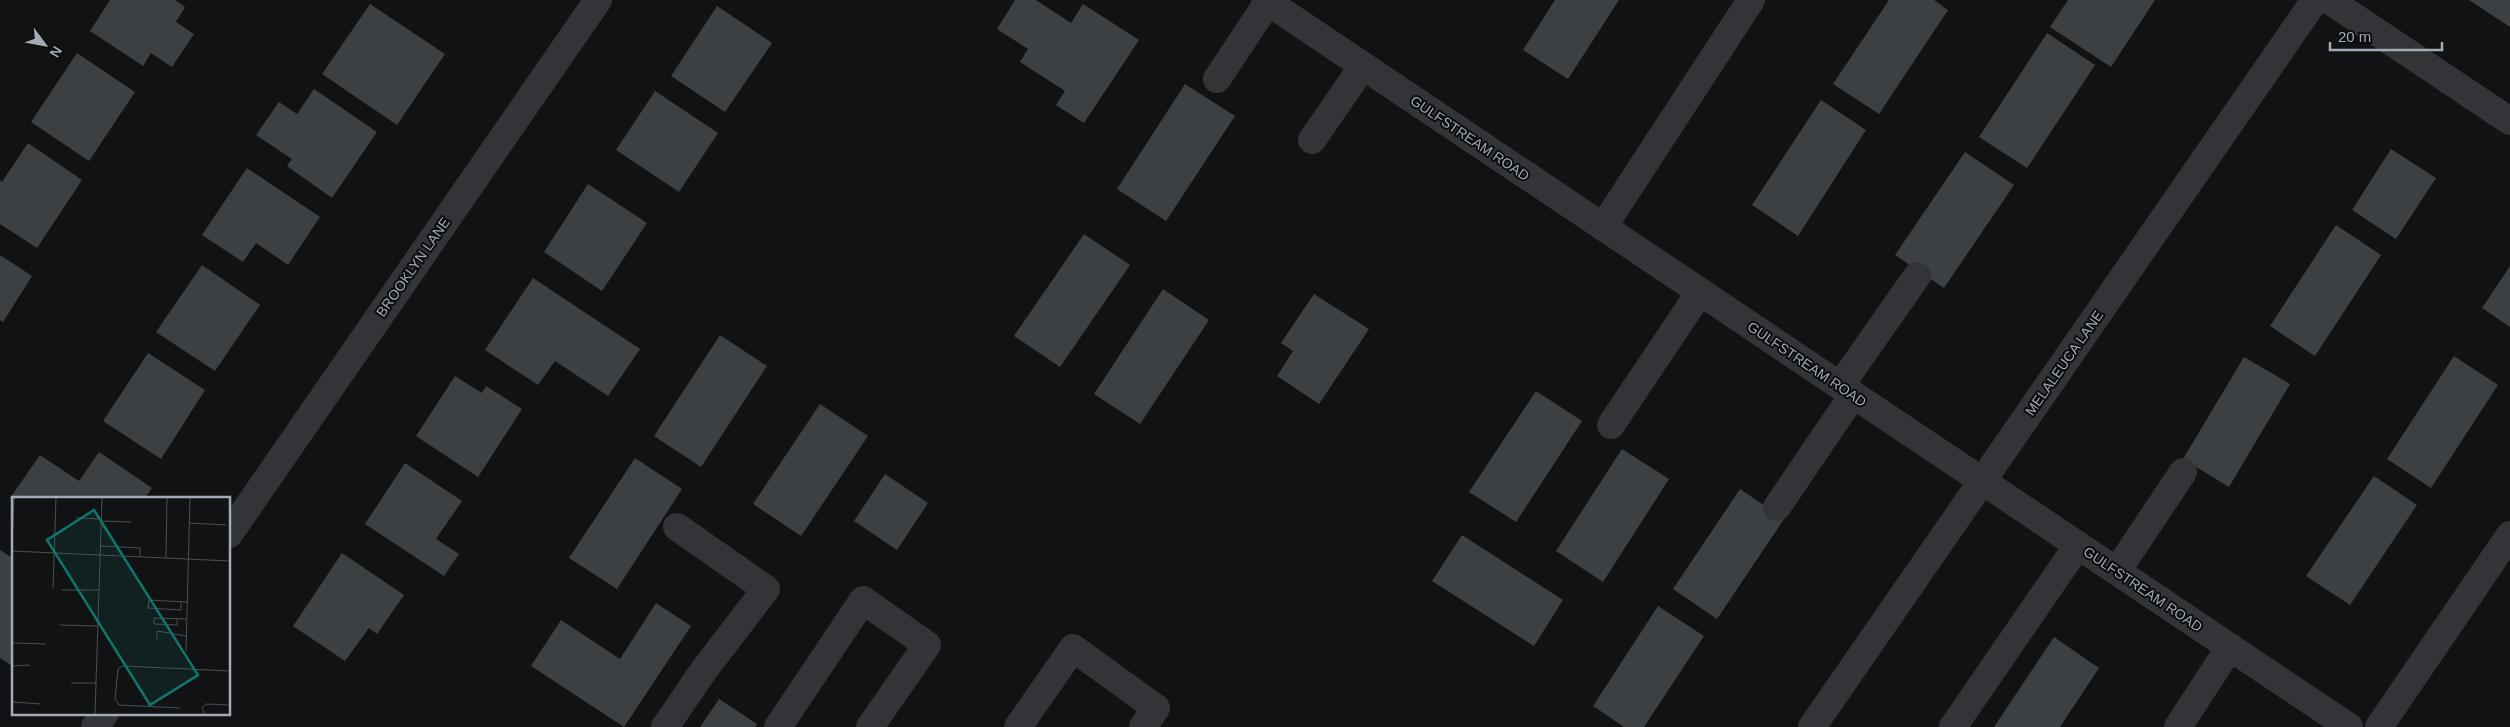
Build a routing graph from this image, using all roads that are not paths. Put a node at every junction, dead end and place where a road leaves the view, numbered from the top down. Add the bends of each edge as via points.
1 (598, 0) edge
2 (1750, 0) edge
3 (2315, 0) edge
4 (2329, 0) edge
5 (1266, 1) edge
6 (1363, 66) junction
7 (1217, 79) dead end
8 (2510, 122) edge
9 (1312, 140) dead end
10 (1603, 226) junction
11 (1917, 276) dead end
12 (1700, 292) junction
13 (1847, 390) junction
14 (1611, 425) dead end
15 (2183, 472) dead end
16 (1982, 481) junction
17 (1777, 507) dead end
18 (677, 528) dead end
19 (230, 533) edge
20 (2510, 535) edge
21 (2078, 545) junction
22 (2117, 571) junction
23 (2230, 647) junction
24 (104, 714) edge
25 (95, 727) edge
26 (665, 727) edge
27 (778, 727) edge
28 (870, 727) edge
29 (1018, 727) edge
30 (1143, 727) edge
31 (1812, 727) edge
32 (1954, 727) edge
33 (2178, 727) edge
34 (2349, 727) edge
35 (2379, 727) edge

1 - 19 street, BROOKLYN LANE
2 - 10 street
3 - 16 street, MELALEUCA LANE
4 - 8 street
5 - 6 street, GULFSTREAM ROAD
5 - 7 street
6 - 9 street
6 - 10 street, GULFSTREAM ROAD
10 - 12 street, GULFSTREAM ROAD
11 - 13 street
12 - 13 street, GULFSTREAM ROAD
12 - 14 street
13 - 16 street, GULFSTREAM ROAD
13 - 17 street
15 - 22 street
16 - 21 street, GULFSTREAM ROAD
16 - 31 street, MELALEUCA LANE
18 - 26 street via 766,589
20 - 35 street
21 - 22 street, GULFSTREAM ROAD
21 - 32 street
22 - 23 street, GULFSTREAM ROAD
23 - 33 street
23 - 34 street, GULFSTREAM ROAD
24 - 25 street
27 - 28 street via 863,600 927,644
29 - 30 street via 1073,648 1156,708

